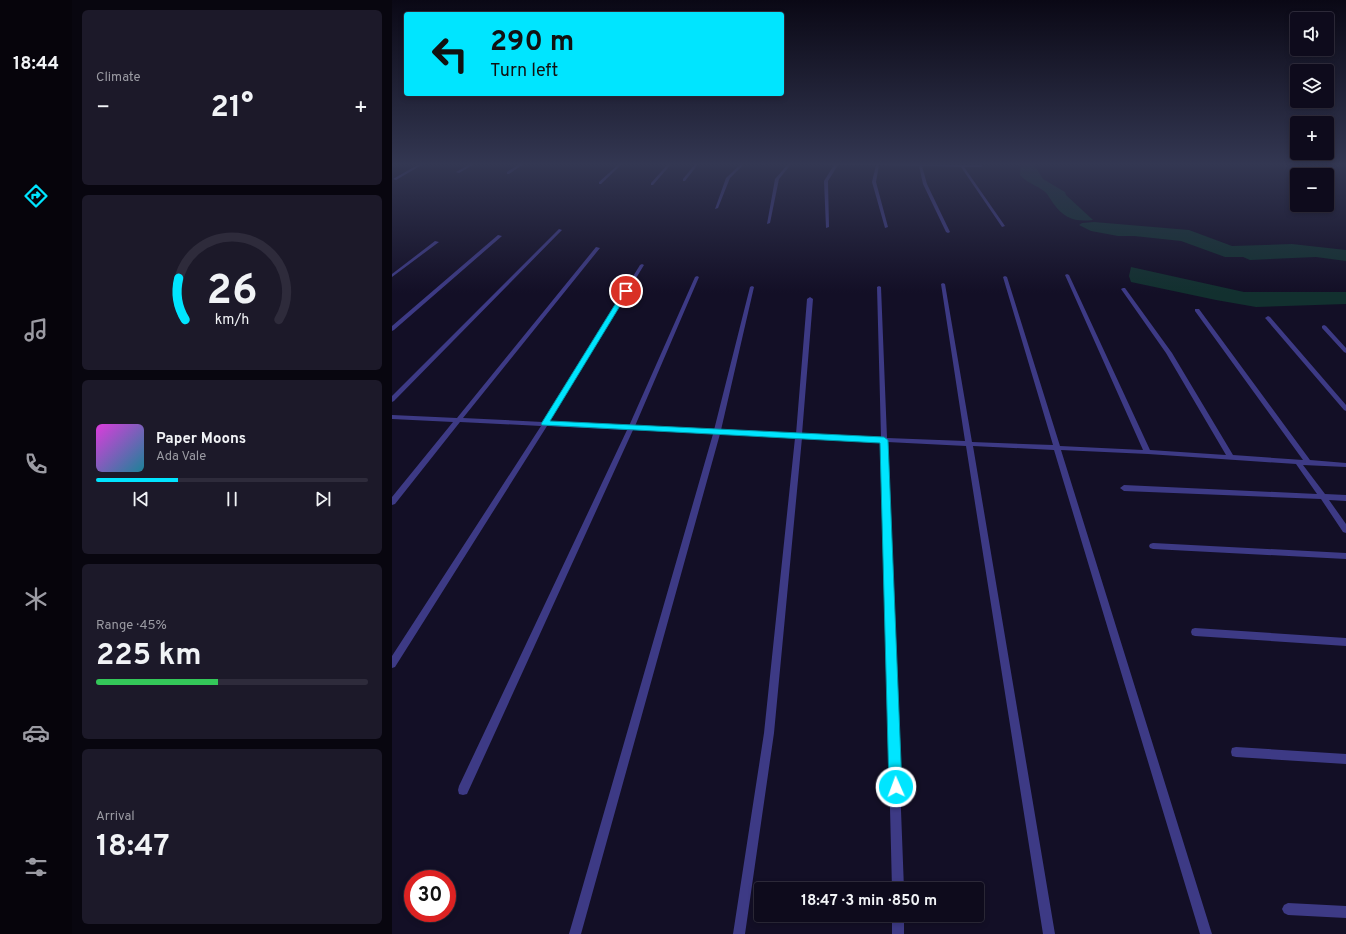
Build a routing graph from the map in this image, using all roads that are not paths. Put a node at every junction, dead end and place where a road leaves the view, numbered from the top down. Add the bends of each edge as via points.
1 (771, 207) edge
2 (827, 207) edge
3 (881, 207) edge
4 (936, 207) edge
5 (989, 207) edge
6 (768, 223) dead end
7 (1002, 226) dead end
8 (827, 227) dead end
9 (886, 227) dead end
10 (560, 230) dead end
11 (948, 232) dead end
12 (500, 236) dead end
13 (437, 242) dead end
14 (598, 248) dead end
15 (642, 265) dead end
16 (1067, 275) dead end
17 (392, 276) edge
18 (697, 277) dead end
19 (1006, 277) dead end
20 (943, 284) dead end
21 (752, 287) dead end
22 (879, 287) dead end
23 (1123, 289) dead end
24 (810, 299) dead end
25 (1197, 310) dead end
26 (1268, 318) dead end
27 (1324, 327) dead end
28 (392, 329) edge
29 (1346, 350) edge
30 (392, 400) edge
31 (1346, 409) edge
32 (392, 417) edge
33 (460, 420) junction
34 (545, 424) junction
35 (631, 428) junction
36 (717, 432) junction
37 (800, 436) junction
38 (884, 440) junction
39 (970, 444) junction
40 (1058, 448) junction
41 (1148, 452) junction
42 (1231, 457) junction
43 (1298, 462) junction
44 (1308, 462) junction
45 (1346, 465) edge
46 (1124, 488) dead end
47 (1323, 497) junction
48 (1346, 498) edge
49 (392, 502) edge
50 (1346, 530) edge
51 (1153, 546) dead end
52 (1346, 556) edge
53 (1195, 632) dead end
54 (1346, 642) edge
55 (392, 664) edge
56 (1236, 752) dead end
57 (1346, 759) edge
58 (463, 790) dead end
59 (898, 882) edge
60 (1288, 909) dead end
61 (1346, 912) edge
62 (898, 922) edge
63 (575, 934) edge
64 (739, 934) edge
65 (898, 934) edge
66 (1049, 934) edge
67 (1206, 934) edge

1 - 6 street
2 - 8 street
3 - 9 street
4 - 11 street
5 - 7 street
10 - 30 street
12 - 28 street
13 - 17 street
14 - 33 street
15 - 34 street
16 - 41 street
18 - 35 street
19 - 40 street
20 - 39 street
21 - 36 street
22 - 38 street
23 - 42 street via 1169,353
24 - 37 street
25 - 44 street
26 - 31 street
27 - 29 street
32 - 33 street
33 - 34 street
33 - 49 street
34 - 35 street
34 - 55 street
35 - 36 street
35 - 58 street
36 - 37 street
36 - 63 street
37 - 38 street
37 - 64 street via 769,733
38 - 39 street
38 - 59 street
39 - 40 street
39 - 66 street
40 - 41 street
40 - 67 street
41 - 42 street
42 - 43 street
43 - 44 street
43 - 47 street
44 - 45 street
46 - 47 street
47 - 48 street
47 - 50 street
51 - 52 street
53 - 54 street
56 - 57 street
60 - 61 street
62 - 65 street

